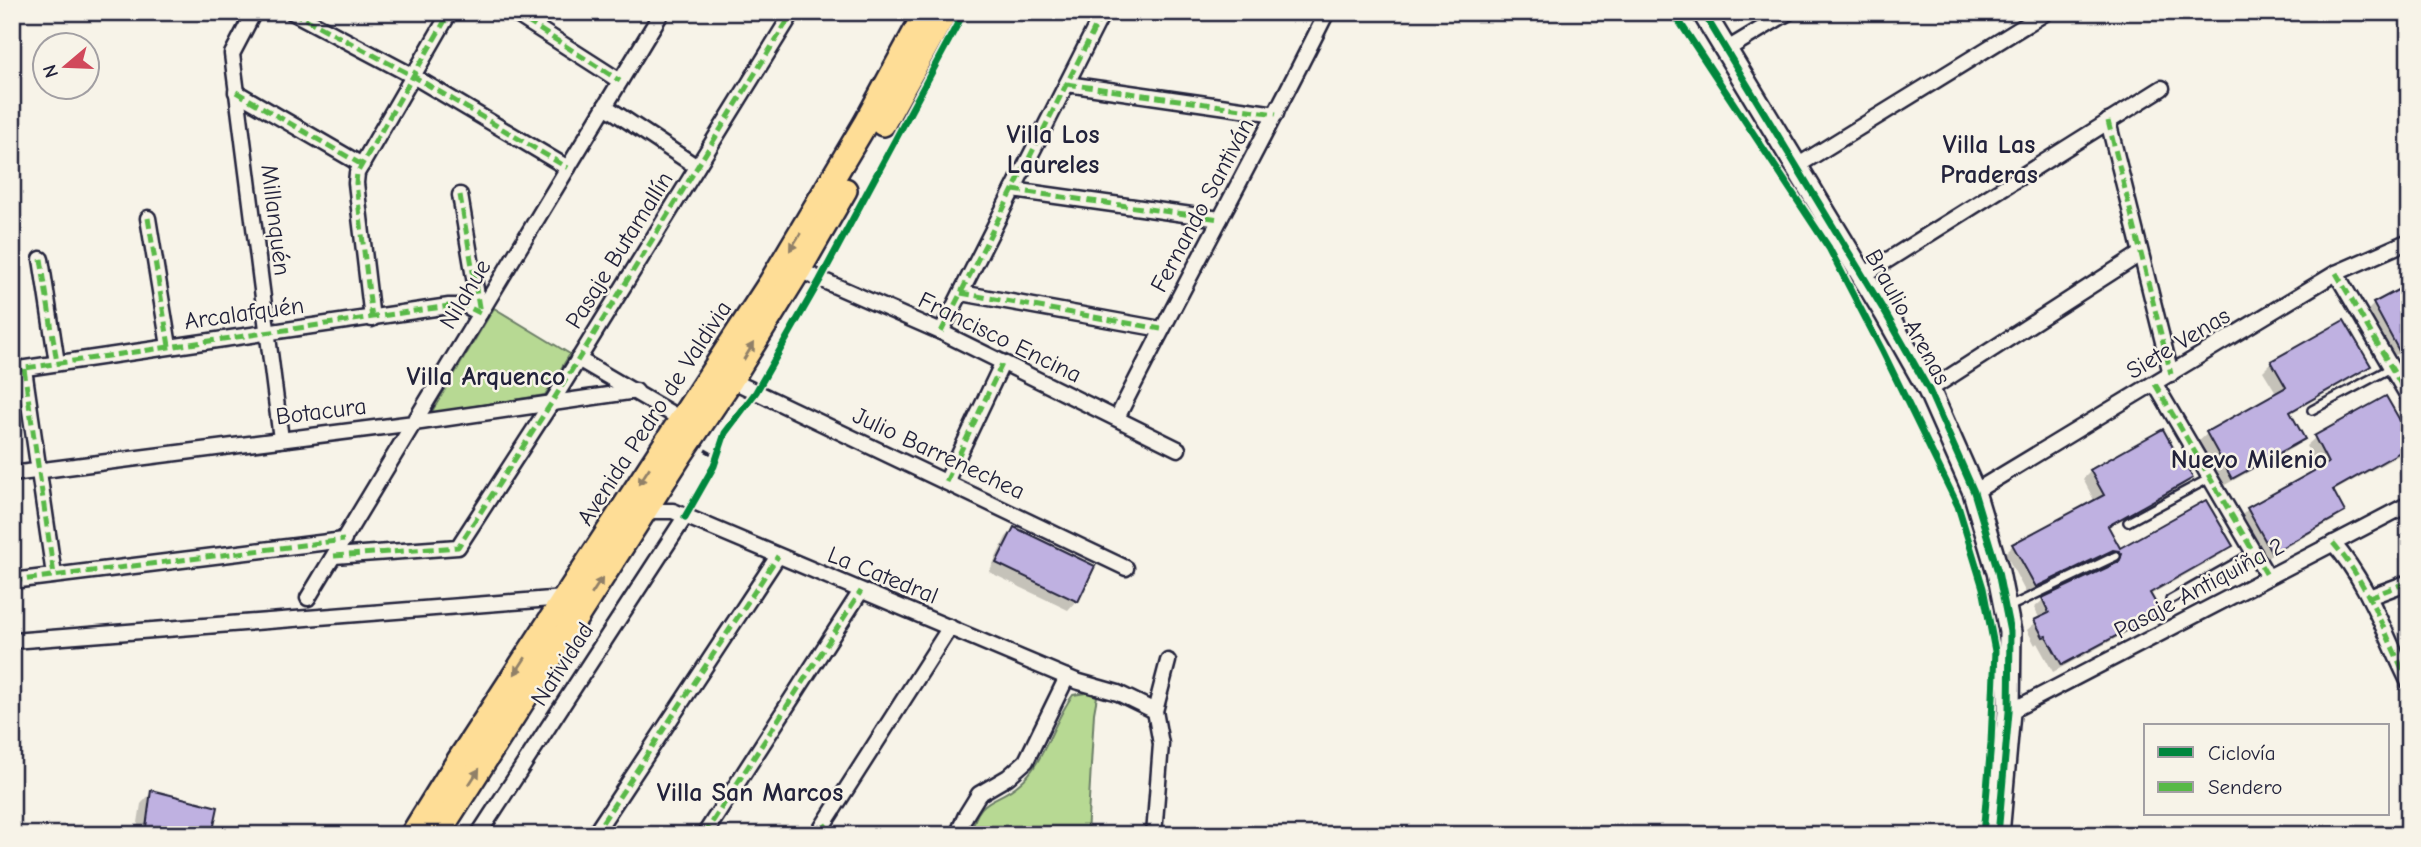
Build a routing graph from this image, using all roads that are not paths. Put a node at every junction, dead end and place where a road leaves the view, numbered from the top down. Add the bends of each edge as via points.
1 (254, 12) edge
2 (292, 12) edge
3 (450, 12) edge
4 (662, 12) edge
5 (793, 12) edge
6 (926, 12) edge
7 (945, 12) edge
8 (1103, 12) edge
9 (1326, 12) edge
10 (1703, 12) edge
11 (1789, 12) edge
12 (2047, 12) edge
13 (513, 13) edge
14 (1726, 50) junction
15 (413, 75) junction
16 (620, 81) junction
17 (1067, 84) junction
18 (2162, 88) dead end
19 (236, 93) junction
20 (605, 106) junction
21 (1276, 114) junction
22 (2108, 121) junction
23 (362, 165) junction
24 (1797, 166) junction
25 (697, 167) junction
26 (568, 168) junction
27 (1013, 190) junction
28 (460, 195) dead end
29 (148, 218) dead end
30 (1220, 219) junction
31 (2409, 241) edge
32 (2140, 254) junction
33 (41, 259) dead end
34 (799, 270) junction
35 (2336, 273) junction
36 (1864, 275) junction
37 (961, 293) junction
38 (480, 313) junction
39 (372, 319) junction
40 (1161, 329) junction
41 (267, 332) junction
42 (941, 332) junction
43 (169, 346) junction
44 (578, 359) junction
45 (57, 363) junction
46 (1002, 364) junction
47 (18, 370) edge
48 (2399, 371) edge
49 (2171, 374) junction
50 (731, 380) junction
51 (2155, 384) junction
52 (1929, 390) junction
53 (636, 391) junction
54 (2409, 398) edge
55 (552, 402) junction
56 (2312, 410) dead end
57 (1117, 418) junction
58 (414, 423) junction
59 (689, 424) junction
60 (281, 439) junction
61 (1178, 449) dead end
62 (39, 471) junction
63 (12, 474) edge
64 (2210, 478) junction
65 (946, 482) junction
66 (660, 487) junction
67 (1974, 492) junction
68 (2409, 504) edge
69 (645, 511) junction
70 (679, 514) junction
71 (2128, 522) dead end
72 (344, 540) junction
73 (2333, 543) junction
74 (2254, 553) junction
75 (334, 556) junction
76 (778, 556) junction
77 (2116, 556) dead end
78 (1126, 568) dead end
79 (54, 575) junction
80 (2268, 577) junction
81 (12, 581) edge
82 (2409, 582) edge
83 (861, 591) junction
84 (2370, 597) junction
85 (308, 598) dead end
86 (564, 598) junction
87 (2170, 600) dead end
88 (2006, 609) junction
89 (950, 627) junction
90 (12, 641) edge
91 (1168, 661) dead end
92 (2405, 665) edge
93 (1072, 679) junction
94 (2409, 683) edge
95 (1155, 711) junction
96 (2010, 712) junction
97 (825, 831) edge
98 (412, 835) edge
99 (437, 835) edge
100 (478, 835) edge
101 (594, 835) edge
102 (704, 835) edge
103 (957, 835) edge
104 (1154, 835) edge
105 (1998, 835) edge

1 - 19 street, Millanquén via 232,54
2 - 15 street
3 - 15 street
4 - 16 street, Nilahue
5 - 25 street, Pasaje Butamallín
6 -> 59 main road, Avenida Pedro de Valdivia
7 - 34 main road, Avenida Pedro de Valdivia
8 - 17 street
9 - 21 street, Fernando Santiván
10 - 14 street, Braulio Arenas
11 - 14 street
12 - 24 street
13 - 16 street
14 - 24 street, Braulio Arenas
15 - 23 street
15 - 26 street
16 - 20 street, Nilahue
17 - 21 street
17 - 27 street
18 - 22 street
19 - 23 street
19 - 41 street, Millanquén
20 - 25 street
20 - 26 street, Nilahue
21 - 30 street, Fernando Santiván
22 - 32 street
22 - 36 street
23 - 39 street via 356,183
24 - 36 street, Braulio Arenas
25 - 44 street, Pasaje Butamallín
26 - 38 street, Nilahue
27 - 30 street
27 - 37 street
28 - 38 street
29 - 43 street
30 - 40 street, Fernando Santiván
31 - 35 street, Siete Venas
32 - 49 street
32 - 52 street
33 - 45 street
34 - 42 street, Francisco Encina
50 -> 34 main road, Avenida Pedro de Valdivia
35 - 48 street
35 - 49 street, Siete Venas
36 - 52 street, Braulio Arenas
37 - 40 street
37 - 42 street
38 - 39 street, Arcalafquén via 466,306 449,306
38 - 58 street, Nilahue
39 - 41 street, Arcalafquén
40 - 57 street, Fernando Santiván
41 - 43 street, Arcalafquén
41 - 60 street, Millanquén
42 - 46 street, Francisco Encina
43 - 45 street, Arcalafquén
44 - 53 street
44 - 55 street, Pasaje Butamallín
45 - 47 street, Arcalafquén
46 - 57 street, Francisco Encina
46 - 65 street
47 - 62 street
48 - 54 street
48 - 56 lane
49 - 51 street, Siete Venas
50 - 59 main road, Avenida Pedro de Valdivia
50 - 65 street, Julio Barrenechea
51 - 64 street
51 - 67 street, Siete Venas
52 - 67 street, Braulio Arenas
53 - 55 street, Botacura
53 - 59 street
55 - 58 street, Botacura
55 - 75 street, Pasaje Butamallín via 458,547
57 - 61 street, Francisco Encina
58 - 60 street, Botacura
58 - 72 street, Nilahue
59 - 66 main road, Avenida Pedro de Valdivia
59 -> 86 main road, Avenida Pedro de Valdivia
60 - 62 street, Botacura
62 - 63 street, Botacura
62 - 79 street
64 - 71 lane
64 - 74 street
65 - 78 street, Julio Barrenechea
66 - 69 main road, Avenida Pedro de Valdivia
66 - 70 street
67 - 88 street, Braulio Arenas
68 - 73 street, Pasaje Antiquiña 2
69 - 70 street, La Catedral
99 -> 69 main road, Avenida Pedro de Valdivia
70 - 76 street, La Catedral
70 - 100 street, Natividad
72 - 75 street, Nilahue
72 - 79 street
73 - 80 street, Pasaje Antiquiña 2
73 - 84 street
74 - 80 street
74 - 87 lane
75 - 85 street, Nilahue
76 - 83 street, La Catedral
76 - 101 street
77 - 88 lane
79 - 81 street
80 - 96 street, Pasaje Antiquiña 2
82 - 84 street
83 - 89 street, La Catedral
83 - 102 street
84 - 92 street
86 - 90 street
86 -> 98 main road, Avenida Pedro de Valdivia
88 - 96 street, Braulio Arenas
89 - 93 street, La Catedral
89 - 97 street
91 - 95 street
92 - 94 street
93 - 95 street, La Catedral
93 - 103 street via 1026,761 979,794
95 - 104 street via 1161,744
96 - 105 street, Braulio Arenas

